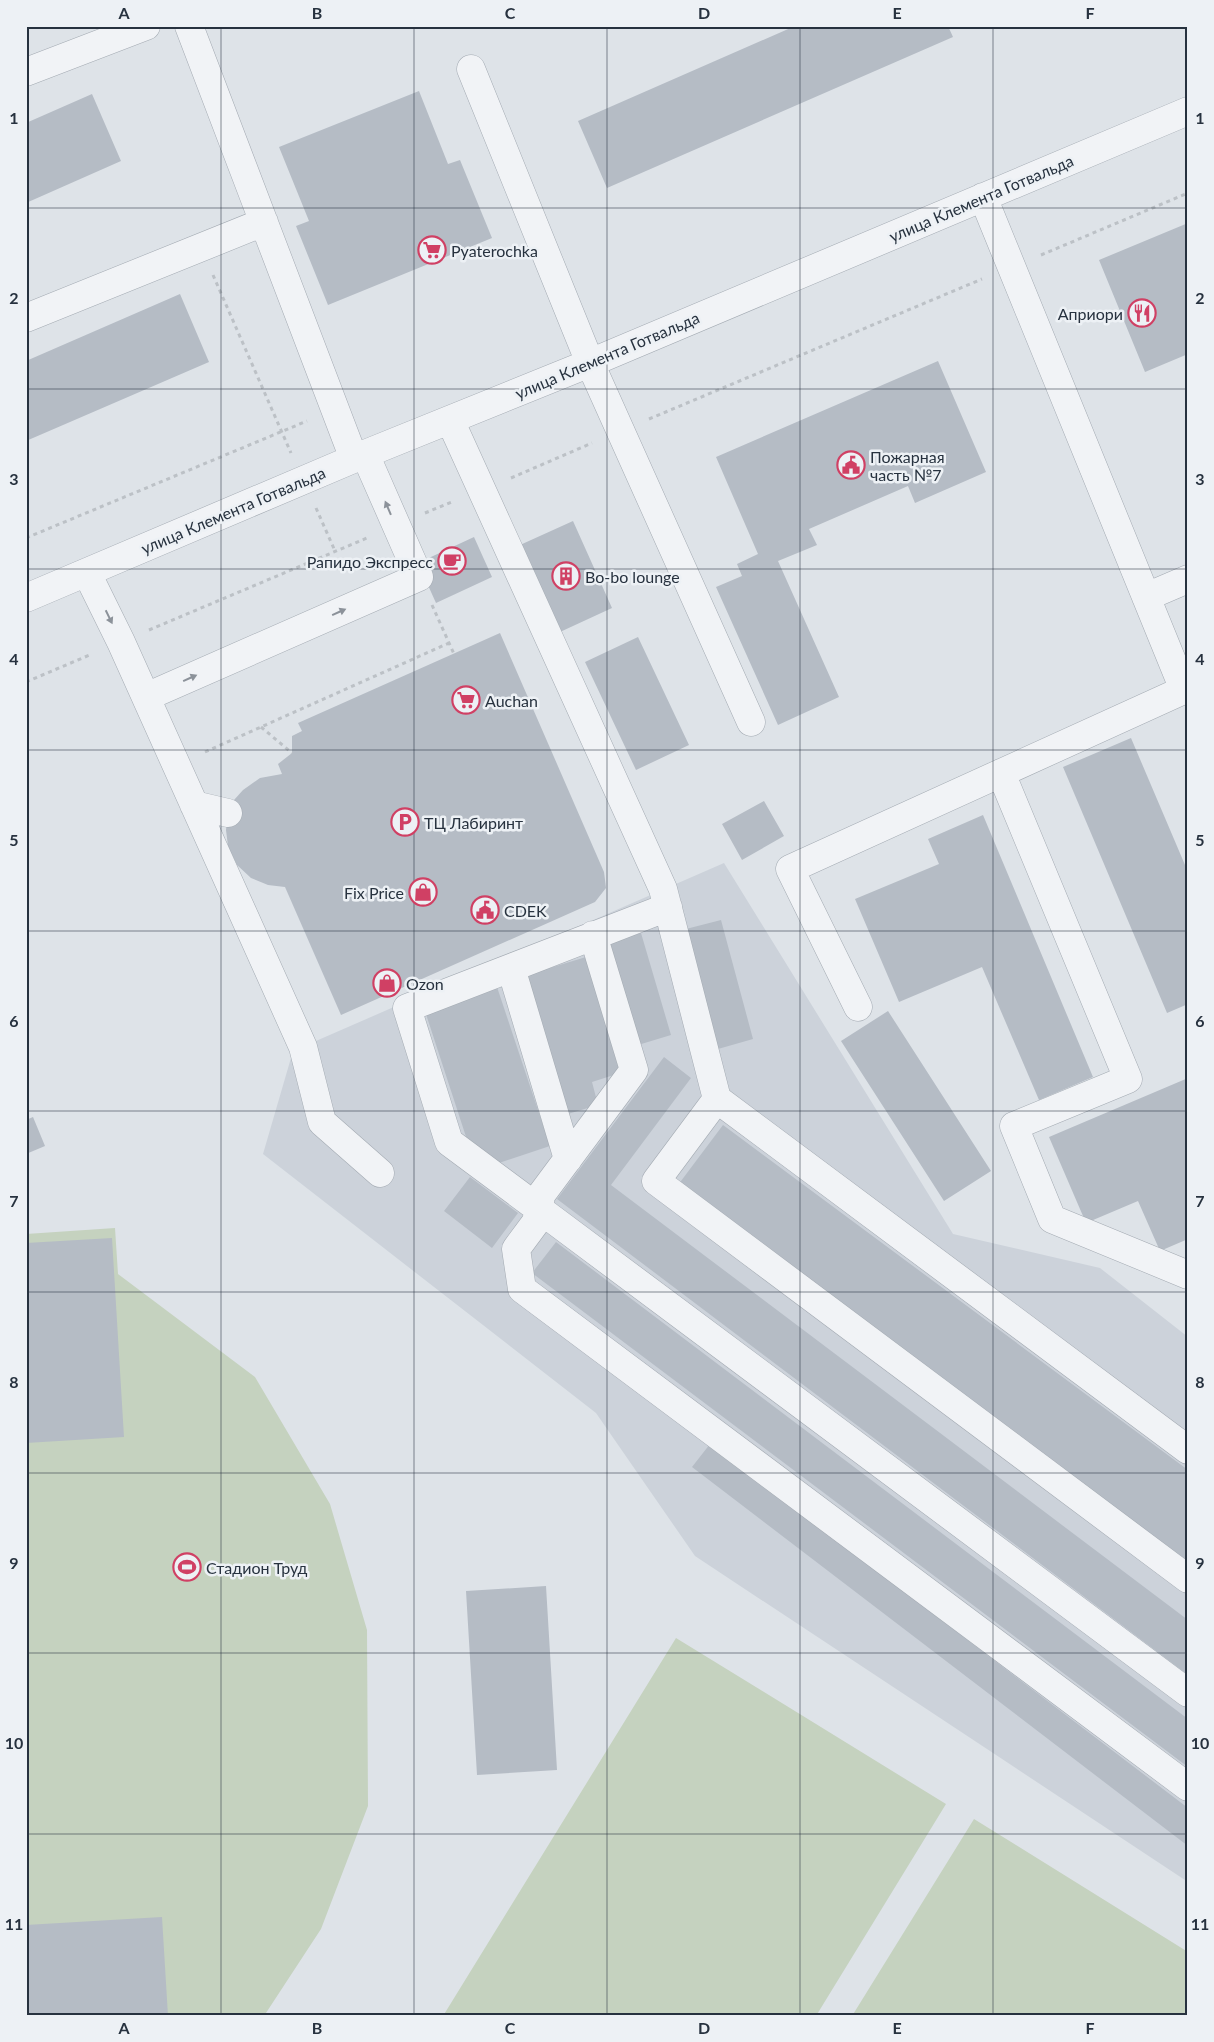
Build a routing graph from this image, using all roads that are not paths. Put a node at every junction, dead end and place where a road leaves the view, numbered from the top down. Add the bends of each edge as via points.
1 (146, 26) edge
2 (189, 26) edge
3 (471, 69) dead end
4 (26, 72) edge
5 (1188, 111) edge
6 (984, 197) junction
7 (264, 222) junction
8 (26, 318) edge
9 (590, 363) junction
10 (450, 420) junction
11 (360, 457) junction
12 (87, 573) junction
13 (1188, 580) edge
14 (1146, 597) junction
15 (26, 598) edge
16 (1186, 689) edge
17 (146, 697) junction
18 (751, 722) dead end
19 (1001, 773) junction
20 (194, 805) junction
21 (228, 814) dead end
22 (668, 907) junction
23 (593, 935) junction
24 (511, 968) junction
25 (858, 1007) dead end
26 (717, 1099) junction
27 (568, 1159) junction
28 (380, 1173) dead end
29 (539, 1209) junction
30 (1188, 1275) edge
31 (1188, 1450) edge
32 (1188, 1579) edge
33 (1188, 1694) edge
34 (1188, 1787) edge

1 - 4 street
2 - 7 street
3 - 9 street
5 - 6 street, улица Клемента Готвальда
6 - 9 street, улица Клемента Готвальда
6 - 14 street
7 - 8 street
7 - 11 street via 336,410
9 - 10 street, улица Клемента Готвальда
9 - 18 street
10 - 11 street, улица Клемента Готвальда
10 - 22 street via 663,889
11 - 12 street, улица Клемента Готвальда
17 -> 11 street via 419,577
12 - 15 street, улица Клемента Готвальда
12 -> 17 street
13 - 14 street
14 - 16 street
16 - 19 street
17 - 20 street
19 - 25 street via 790,869
19 - 30 street via 1128,1079 1014,1126 1052,1219
20 - 21 street
20 - 28 street via 303,1047 322,1122
22 - 23 street
22 - 26 street
23 - 24 street
23 - 27 street via 634,1070
24 - 27 street
24 - 29 street via 406,1008 449,1142
26 - 31 street
26 - 32 street via 656,1181
27 - 29 street via 541,1196
29 - 33 street
29 - 34 street via 536,1222 516,1249 522,1289

